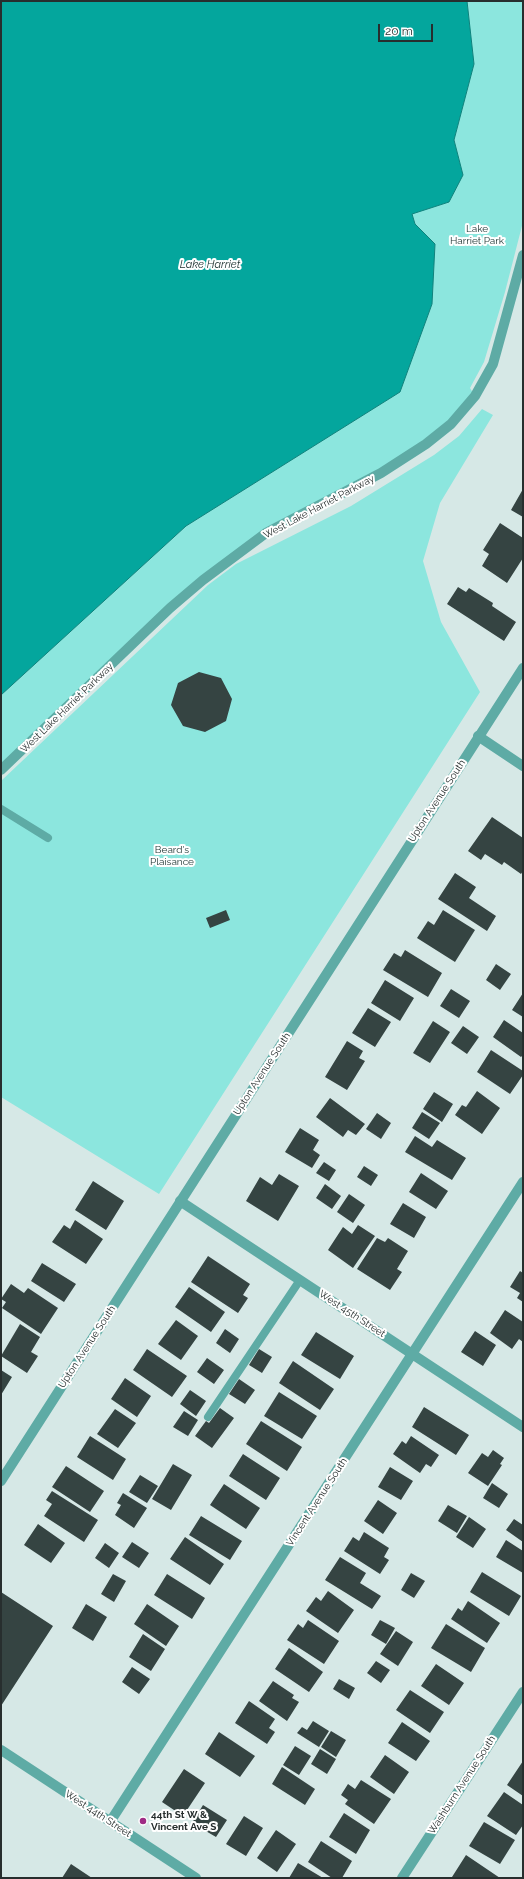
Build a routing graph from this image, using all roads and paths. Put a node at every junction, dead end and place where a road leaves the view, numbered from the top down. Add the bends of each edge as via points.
1 (523, 255) edge
2 (523, 668) edge
3 (478, 736) junction
4 (523, 766) edge
5 (1, 770) edge
6 (1, 809) edge
7 (48, 838) dead end
8 (523, 1182) edge
9 (180, 1201) junction
10 (300, 1280) junction
11 (412, 1354) junction
12 (208, 1417) dead end
13 (523, 1427) edge
14 (1, 1481) edge
15 (523, 1692) edge
16 (1, 1750) edge
17 (110, 1822) junction
18 (196, 1878) edge
19 (402, 1878) edge

1 - 5 street, West Lake Harriet Parkway via 493,364 475,396 451,424 426,444 381,473 266,533 203,580 170,608
2 - 3 street, Upton Avenue South
3 - 4 street
3 - 9 street, Upton Avenue South
6 - 7 lane
8 - 11 street, Vincent Avenue South
9 - 10 street, West 45th Street
9 - 14 street, Upton Avenue South
10 - 11 street, West 45th Street
10 - 12 lane
11 - 13 street, West 45th Street
11 - 17 street, Vincent Avenue South
15 - 19 street, Washburn Avenue South
16 - 17 street, West 44th Street
17 - 18 street, West 44th Street

